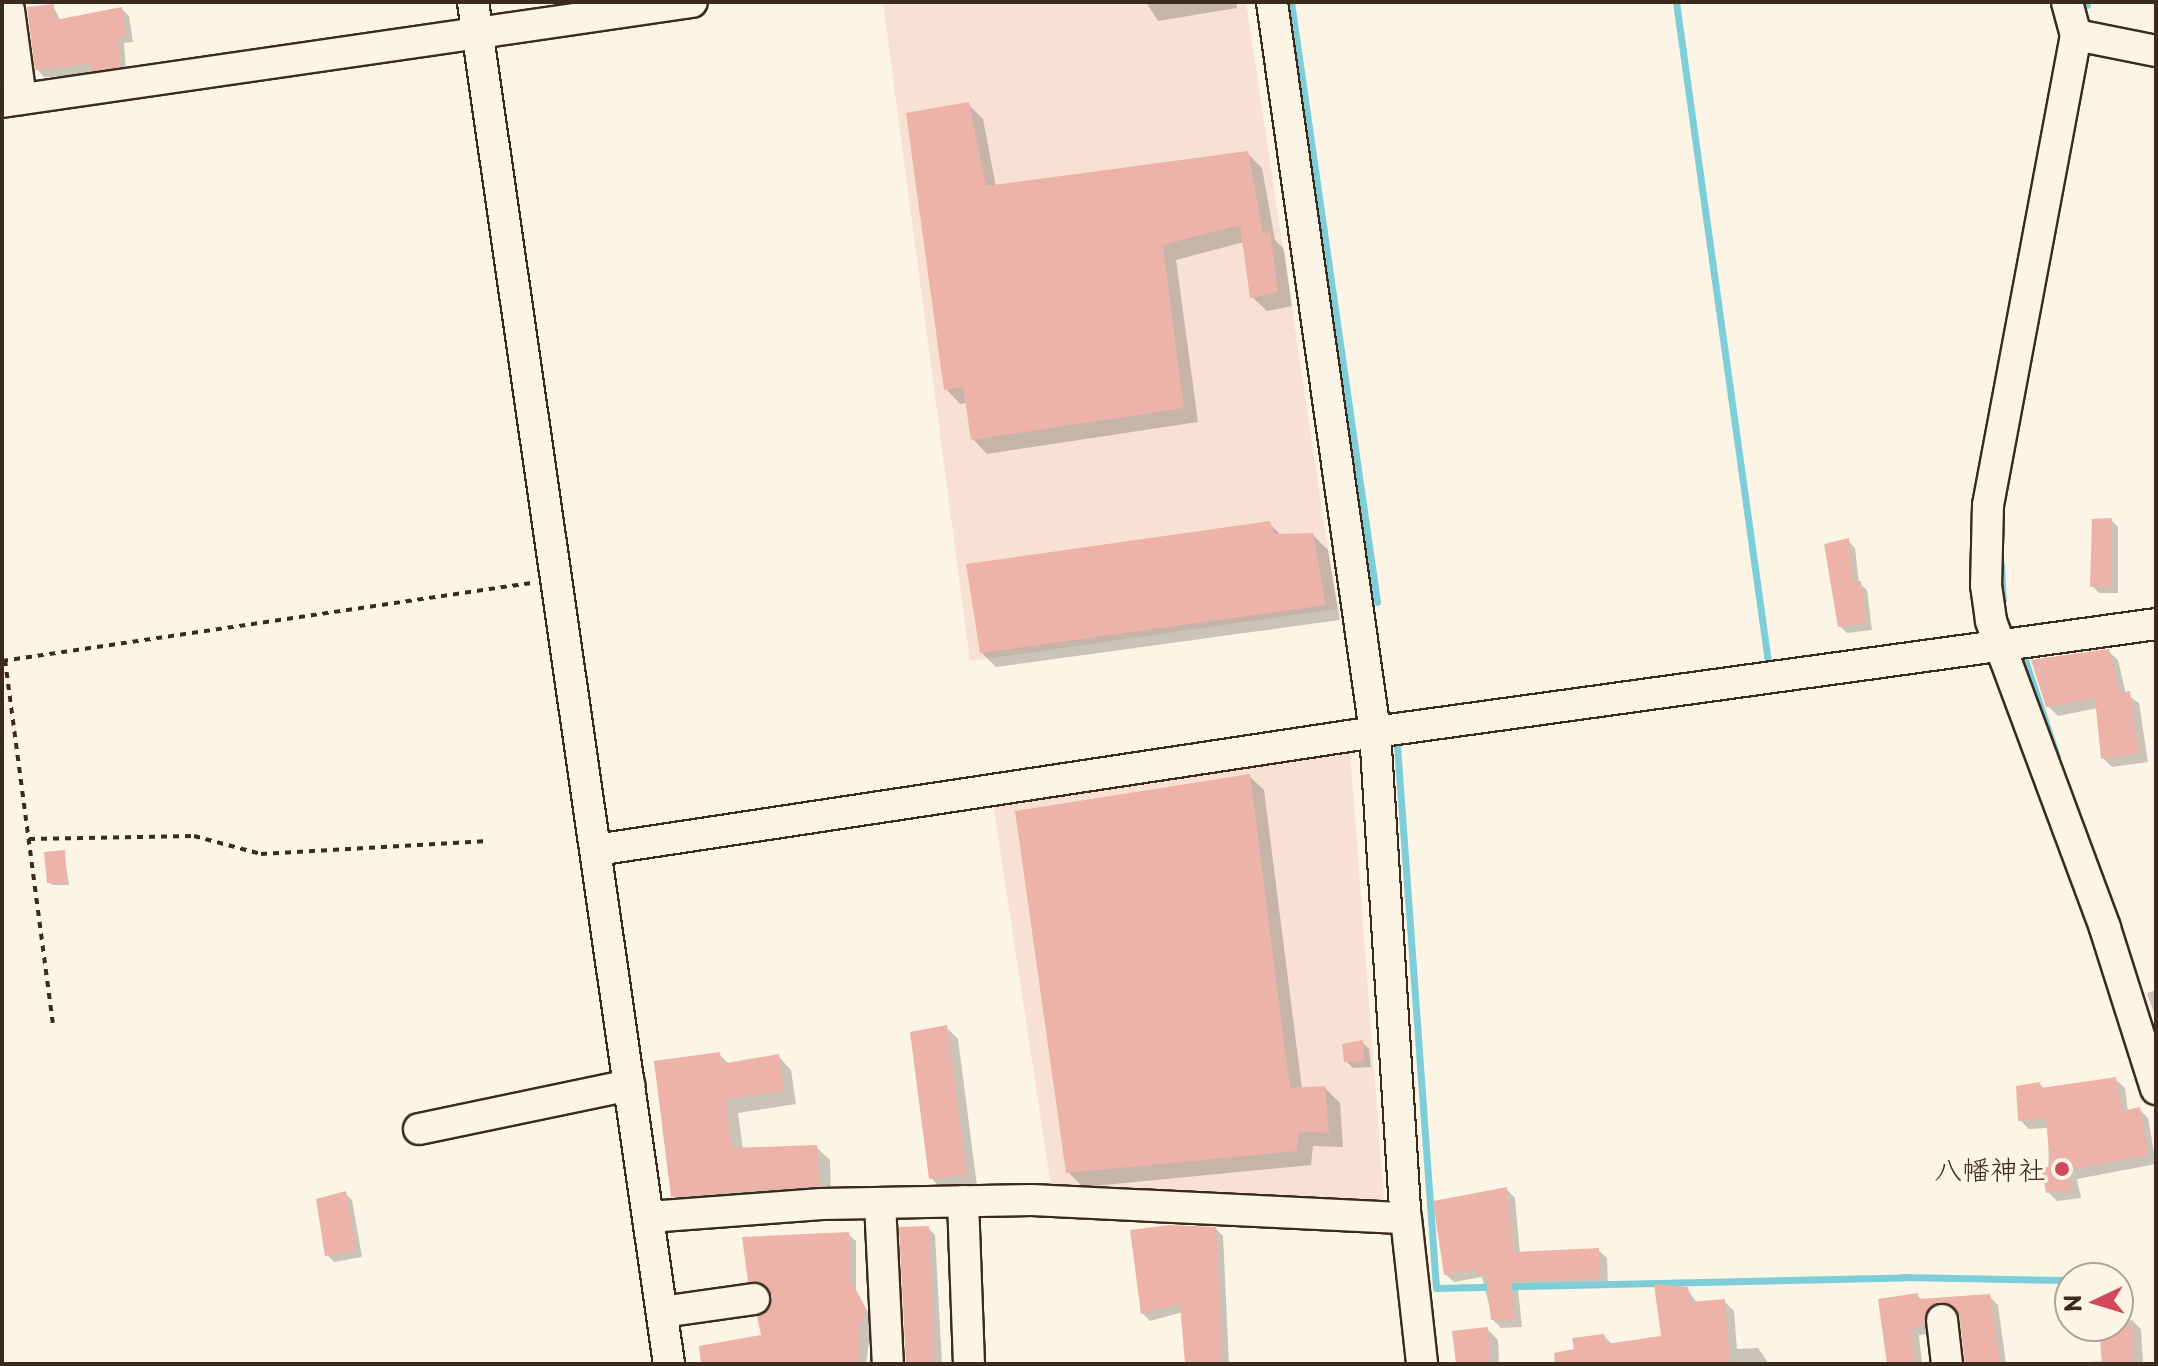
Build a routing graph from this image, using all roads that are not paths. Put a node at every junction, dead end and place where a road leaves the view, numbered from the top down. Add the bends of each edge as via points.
1 (473, 2) edge
2 (692, 2) edge
3 (1272, 2) edge
4 (2067, 2) edge
5 (9, 10) dead end
6 (477, 32) junction
7 (2076, 35) junction
8 (2156, 51) edge
9 (11, 101) edge
10 (2156, 624) edge
11 (2001, 646) junction
12 (1375, 732) junction
13 (596, 850) junction
14 (629, 1085) junction
15 (2156, 1089) edge
16 (419, 1129) dead end
17 (963, 1201) junction
18 (880, 1203) junction
19 (649, 1217) junction
20 (1406, 1218) junction
21 (754, 1299) dead end
22 (662, 1312) junction
23 (1942, 1320) dead end
24 (669, 1364) edge
25 (888, 1364) edge
26 (969, 1364) edge
27 (1422, 1364) edge
28 (1947, 1364) edge

1 - 6 street
2 - 6 street
3 - 12 street
4 - 7 street
5 - 9 street
6 - 9 street
6 - 13 street
7 - 8 street
7 - 11 street via 1988,505 1986,585
10 - 11 street
11 - 12 street
11 - 15 street via 2105,928
12 - 13 street
12 - 20 street
13 - 14 street
14 - 16 street
14 - 19 street
17 - 18 street
17 - 20 street via 1243,1207
17 - 26 street
18 - 19 street
18 - 25 street
19 - 22 street
20 - 27 street
21 - 22 street
22 - 24 street
23 - 28 street

